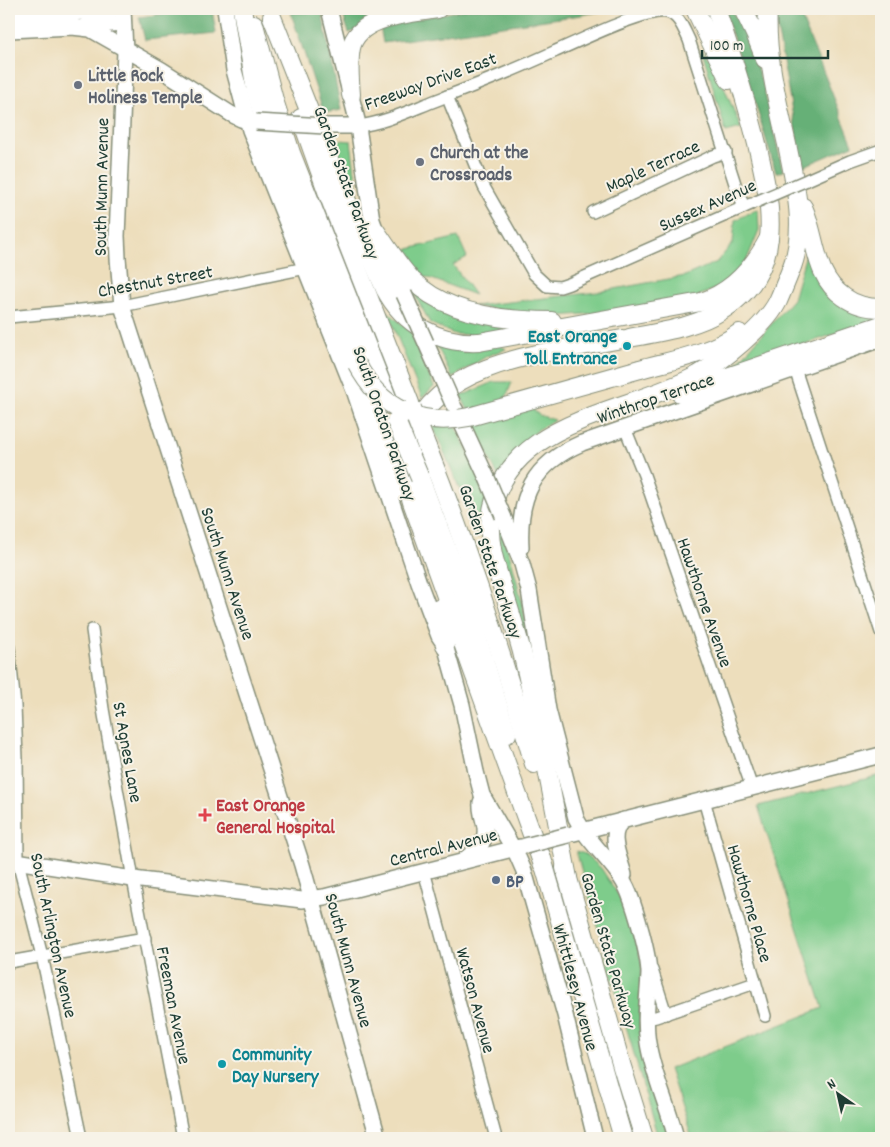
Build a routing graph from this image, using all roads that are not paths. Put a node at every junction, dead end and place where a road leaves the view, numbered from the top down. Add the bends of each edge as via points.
1 (438, 9) edge
2 (689, 9) edge
3 (696, 9) edge
4 (716, 9) edge
5 (768, 9) edge
6 (271, 13) edge
7 (240, 14) edge
8 (9, 15) edge
9 (120, 15) edge
10 (331, 15) edge
11 (747, 16) edge
12 (72, 27) junction
13 (9, 30) edge
14 (708, 34) junction
15 (125, 50) junction
16 (775, 92) junction
17 (351, 95) junction
18 (447, 96) junction
19 (252, 122) junction
20 (358, 126) junction
21 (881, 150) edge
22 (726, 152) junction
23 (759, 155) junction
24 (798, 197) junction
25 (744, 207) junction
26 (593, 212) dead end
27 (375, 230) junction
28 (769, 238) junction
29 (306, 268) junction
30 (782, 290) junction
31 (122, 306) junction
32 (881, 308) edge
33 (630, 315) junction
34 (9, 317) edge
35 (881, 325) edge
36 (881, 339) edge
37 (357, 364) junction
38 (796, 369) junction
39 (638, 400) junction
40 (625, 428) junction
41 (522, 564) junction
42 (92, 630) dead end
43 (881, 632) edge
44 (445, 644) junction
45 (9, 648) edge
46 (881, 755) edge
47 (752, 788) junction
48 (482, 795) junction
49 (704, 800) junction
50 (624, 820) junction
51 (575, 833) junction
52 (519, 847) junction
53 (14, 861) edge
54 (458, 863) junction
55 (543, 865) junction
56 (424, 872) junction
57 (568, 878) junction
58 (133, 879) junction
59 (629, 893) junction
60 (312, 899) junction
61 (145, 938) junction
62 (646, 952) junction
63 (42, 956) junction
64 (9, 962) edge
65 (755, 982) junction
66 (666, 1014) junction
67 (765, 1016) dead end
68 (646, 1019) junction
69 (82, 1138) edge
70 (182, 1138) edge
71 (378, 1138) edge
72 (496, 1138) edge
73 (595, 1138) edge
74 (622, 1138) edge
75 (644, 1138) edge
76 (676, 1138) edge

1 - 17 highway via 381,20 359,32 350,53
2 - 14 highway
3 - 14 highway
4 - 23 highway via 746,100
5 - 16 highway
6 - 33 highway via 382,284 395,306 414,324 444,338 479,342
6 - 57 highway, Garden State Parkway, bridge via 312,152 457,522 489,615
7 - 19 main road, South Oraton Parkway via 234,70
7 - 37 highway via 271,145
7 - 55 highway, Garden State Parkway, bridge via 463,592 519,774
8 - 9 highway
9 - 12 main road
9 - 15 main road, South Munn Avenue
10 - 17 main road
11 - 16 highway
12 - 13 main road, Freeway Drive East
12 - 15 main road, Freeway Drive East via 95,31
14 - 23 highway
15 - 19 main road, Freeway Drive East via 231,114
15 - 31 main road, South Munn Avenue via 117,236
16 - 24 highway
17 - 20 main road
18 - 20 street, Freeway Drive East via 386,120
18 - 22 street, Freeway Drive East via 618,24 669,12 681,23 689,40
18 - 25 street, Sussex Avenue via 484,187 534,274 547,286 569,284
19 - 20 main road, Freeway Drive East, bridge
19 - 29 main road, South Oraton Parkway via 269,180
20 - 27 main road via 367,197
21 - 25 street, Sussex Avenue, bridge
22 - 25 street
22 - 26 street, Maple Terrace
23 - 28 highway via 770,206
24 - 30 highway via 795,257
24 - 32 highway via 828,281 851,302
27 - 33 highway via 413,281 432,295 464,309 498,317 545,321
27 - 41 main road, bridge via 487,478
28 - 33 highway via 744,276 714,298
28 - 55 highway via 754,279 726,308 693,323 484,369 464,378 439,396 422,415 412,435 405,476 412,502
29 - 31 street, Chestnut Street
29 - 44 main road, South Oraton Parkway via 365,418 426,602
30 - 37 highway, bridge via 750,323 728,340 704,351 469,416 441,420 412,415 390,404 371,387
30 - 39 highway via 764,319 722,358 690,379
31 - 34 street, Chestnut Street
31 - 60 main road, South Munn Avenue
35 - 39 highway via 657,401
36 - 38 main road, Winthrop Terrace
37 - 44 highway, bridge via 446,631
38 - 40 main road, Winthrop Terrace
38 - 43 street
39 - 57 highway via 566,426 535,444 508,474 497,495 491,517 493,554 522,653
40 - 41 main road, Winthrop Terrace via 569,449 538,476 521,510
40 - 47 street, Hawthorne Avenue
41 - 51 main road via 548,710 574,814
42 - 58 street, St Agnes Lane
44 - 48 main road, South Oraton Parkway
45 - 53 street, South Arlington Avenue via 18,759
46 - 47 main road, Central Avenue
47 - 49 main road, Central Avenue
48 - 52 main road, South Oraton Parkway
48 - 54 main road via 480,808 485,825 484,840 477,850
49 - 50 main road, Central Avenue
49 - 65 street, Hawthorne Place
50 - 51 main road, Central Avenue
50 - 59 main road via 615,835
51 - 52 main road, Central Avenue, bridge
51 - 59 main road via 616,870
52 - 54 main road, Central Avenue
52 - 73 main road, Whittlesey Avenue
53 - 58 main road, Central Avenue
53 - 63 street, South Arlington Avenue
54 - 56 main road, Central Avenue
55 - 74 highway, Garden State Parkway
56 - 60 main road, Central Avenue
56 - 72 street, Watson Avenue
57 - 75 highway, Garden State Parkway
58 - 60 main road, Central Avenue
58 - 61 street, Freeman Avenue
59 - 62 main road
60 - 71 main road, South Munn Avenue
61 - 63 street
61 - 70 street, Freeman Avenue
62 - 66 street
62 - 68 main road via 649,974
63 - 64 street
63 - 69 street, South Arlington Avenue
65 - 66 street
65 - 67 street, Hawthorne Place
66 - 68 street
68 - 76 main road via 649,1052

